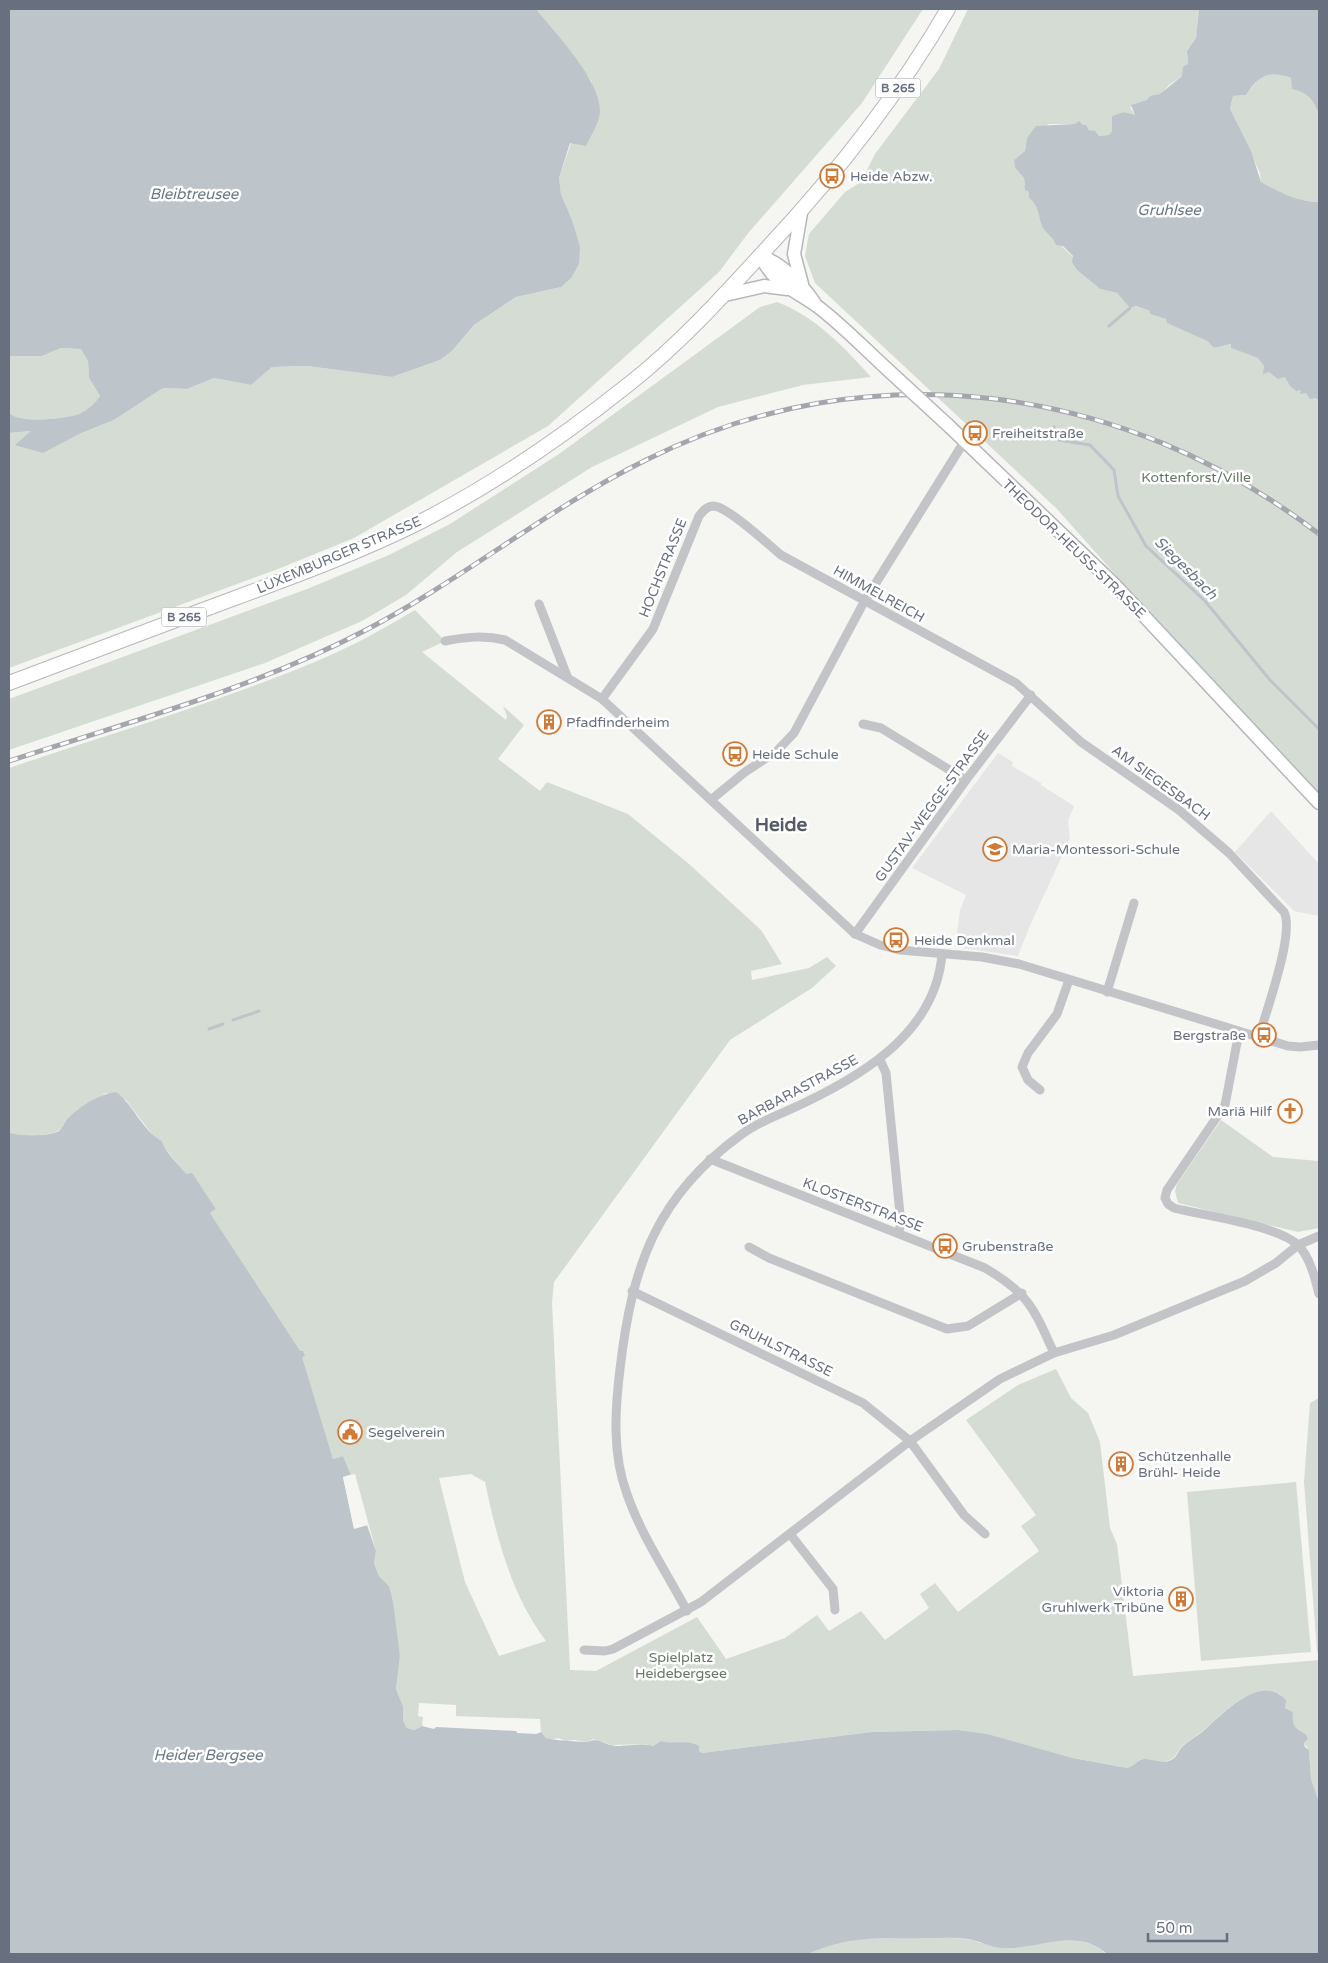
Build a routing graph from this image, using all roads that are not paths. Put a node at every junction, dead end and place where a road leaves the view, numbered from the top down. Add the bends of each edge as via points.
1 (948, 9) edge
2 (801, 213) junction
3 (761, 256) junction
4 (803, 286) junction
5 (787, 289) junction
6 (725, 295) junction
7 (817, 306) junction
8 (964, 442) junction
9 (720, 508) joint
10 (864, 602) junction
11 (539, 604) dead end
12 (445, 641) dead end
13 (567, 676) junction
14 (9, 683) edge
15 (1031, 695) junction
16 (602, 699) junction
17 (863, 724) dead end
18 (966, 780) junction
19 (712, 799) junction
20 (1319, 803) edge
21 (1134, 903) dead end
22 (855, 934) junction
23 (942, 954) junction
24 (1069, 980) junction
25 (1107, 992) junction
26 (1239, 1032) junction
27 (1259, 1037) junction
28 (1319, 1044) edge
29 (880, 1060) junction
30 (1040, 1090) dead end
31 (710, 1159) junction
32 (898, 1232) junction
33 (1319, 1236) edge
34 (1298, 1246) junction
35 (750, 1247) dead end
36 (632, 1291) junction
37 (1022, 1293) junction
38 (1319, 1294) edge
39 (1054, 1353) junction
40 (910, 1441) junction
41 (790, 1534) junction
42 (985, 1534) dead end
43 (835, 1610) dead end
44 (687, 1611) junction
45 (584, 1650) dead end

1 - 2 main road, LUXEMBURGER STRASSE / B 265 via 893,96
2 - 3 main road, LUXEMBURGER STRASSE / B 265
2 - 4 main road, B 265 via 794,254
3 - 4 main road, THEODOR-HEUSS-STRASSE via 780,266
3 - 5 main road, THEODOR-HEUSS-STRASSE via 771,274
3 - 6 main road, LUXEMBURGER STRASSE / B 265
4 - 7 main road, THEODOR-HEUSS-STRASSE
5 - 6 main road via 764,286
5 - 7 main road, THEODOR-HEUSS-STRASSE
6 - 14 main road, LUXEMBURGER STRASSE / B 265 via 631,383 556,439 488,484 419,522 284,580
7 - 8 main road, THEODOR-HEUSS-STRASSE, bridge
8 - 10 street
8 - 20 main road, THEODOR-HEUSS-STRASSE via 1115,585
9 - 10 street, HIMMELREICH via 781,555
9 - 16 street, HOCHSTRASSE via 705,509 699,516 653,629
10 - 15 street, HIMMELREICH
10 - 19 street via 794,733 777,751
11 - 13 street
12 - 13 street via 472,636 505,640
13 - 16 street
15 - 18 street, GUSTAV-WEGGE-STRASSE
15 - 27 street, AM SIEGESBACH via 1081,742 1201,828 1284,912 1288,919 1286,942
16 - 19 street
17 - 18 street via 880,728
18 - 22 street, GUSTAV-WEGGE-STRASSE
19 - 22 street
21 - 25 street
22 - 23 street via 880,945
23 - 24 street via 1019,964
23 - 29 street, BARBARASTRASSE via 941,971 921,1016
24 - 25 street
24 - 30 street via 1057,1014 1028,1053 1022,1067 1028,1080
25 - 26 street
26 - 27 street
26 - 34 street via 1225,1105 1167,1190 1165,1198 1174,1208 1283,1234
27 - 28 street via 1288,1046
29 - 31 street, BARBARASTRASSE via 839,1086 758,1124
29 - 32 street via 886,1073 901,1224
31 - 32 street, KLOSTERSTRASSE
31 - 36 street, BARBARASTRASSE via 672,1203 651,1239
32 - 37 street, KLOSTERSTRASSE via 985,1268
33 - 34 street
34 - 38 street via 1315,1276
34 - 39 street via 1245,1281 1114,1335
35 - 37 street via 769,1258 947,1329 968,1326
36 - 40 street, GRUHLSTRASSE via 863,1403
36 - 44 street, BARBARASTRASSE via 617,1393 619,1464 626,1494 643,1531
37 - 39 street, KLOSTERSTRASSE via 1033,1308
39 - 40 street via 1000,1379
40 - 41 street
40 - 42 street, GRUHLSTRASSE via 964,1515
41 - 43 street via 834,1589
41 - 44 street
44 - 45 street via 613,1649

